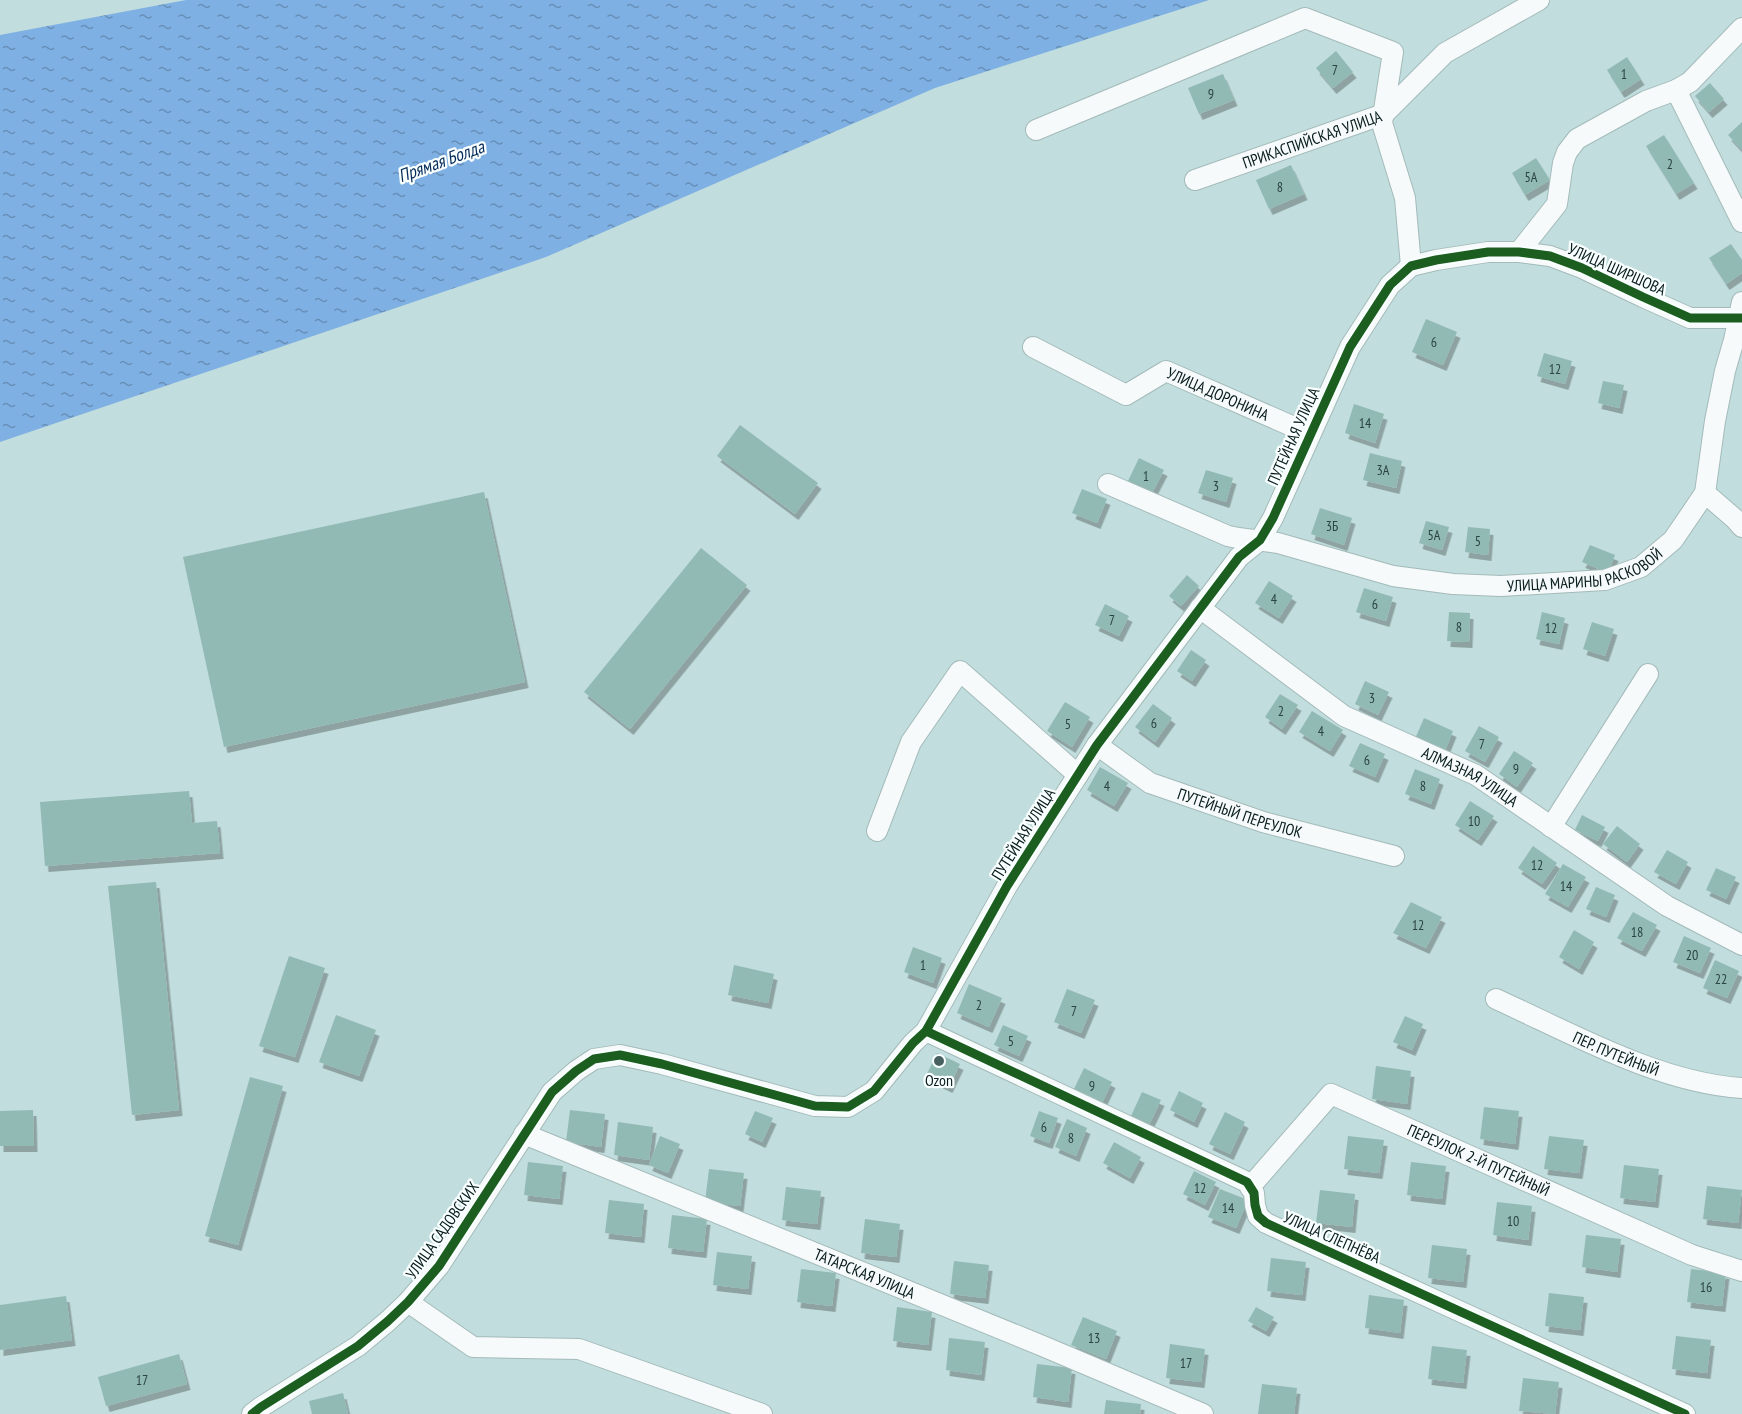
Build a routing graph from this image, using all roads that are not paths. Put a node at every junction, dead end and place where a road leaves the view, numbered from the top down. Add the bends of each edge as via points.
1 (1539, 0) edge
2 (1742, 28) edge
3 (1676, 90) junction
4 (1384, 114) junction
5 (1036, 130) dead end
6 (1195, 180) dead end
7 (1742, 222) edge
8 (1519, 252) junction
9 (1411, 266) junction
10 (1741, 313) edge
11 (1034, 347) dead end
12 (1310, 434) junction
13 (1108, 484) dead end
14 (1705, 493) junction
15 (1740, 519) edge
16 (1260, 540) junction
17 (1200, 608) junction
18 (1648, 674) dead end
19 (1097, 745) junction
20 (1078, 775) junction
21 (1551, 826) junction
22 (877, 831) dead end
23 (1394, 856) dead end
24 (1742, 945) edge
25 (1496, 999) dead end
26 (926, 1031) junction
27 (1742, 1088) edge
28 (525, 1134) junction
29 (1251, 1187) junction
30 (1742, 1271) edge
31 (408, 1302) junction
32 (252, 1414) edge
33 (762, 1414) edge
34 (1203, 1414) edge
35 (1685, 1414) edge

1 - 4 street, ПРИКАСПИЙСКАЯ УЛИЦА via 1445,53
2 - 3 street via 1690,82
3 - 7 street
3 - 8 street via 1646,101 1577,139 1563,163 1557,204
4 - 5 street via 1393,52 1305,18
4 - 6 street, ПРИКАСПИЙСКАЯ УЛИЦА
4 - 9 street via 1382,123 1405,198
8 - 9 street, УЛИЦА ШИРШОВА via 1488,252
8 - 10 street, УЛИЦА ШИРШОВА via 1550,256 1690,318
9 - 12 street, ПУТЕЙНАЯ УЛИЦА via 1390,285 1350,347
10 - 14 street, УЛИЦА МАРИНЫ РАСКОВОЙ via 1719,401
11 - 12 street, УЛИЦА ДОРОНИНА via 1126,395 1166,371
12 - 16 street, ПУТЕЙНАЯ УЛИЦА via 1274,518
13 - 16 street, УЛИЦА МАРИНЫ РАСКОВОЙ via 1228,536
14 - 15 street
14 - 16 street, УЛИЦА МАРИНЫ РАСКОВОЙ via 1672,540 1641,567 1605,580 1501,586 1453,584 1393,576
16 - 17 street, ПУТЕЙНАЯ УЛИЦА via 1239,556
17 - 19 street, ПУТЕЙНАЯ УЛИЦА
17 - 21 street, АЛМАЗНАЯ УЛИЦА via 1344,716 1476,775
18 - 21 street
19 - 20 street, ПУТЕЙНАЯ УЛИЦА
19 - 23 street, ПУТЕЙНЫЙ ПЕРЕУЛОК via 1150,783 1263,822
20 - 22 street via 960,671 911,742
20 - 26 street, ПУТЕЙНАЯ УЛИЦА via 1007,886
21 - 24 street, АЛМАЗНАЯ УЛИЦА via 1667,906
25 - 27 street, ПЕР. ПУТЕЙНЫЙ via 1668,1074
26 - 28 street, ПУТЕЙНАЯ УЛИЦА via 874,1091 848,1107 815,1106 620,1055 594,1059 552,1092
26 - 29 street
28 - 31 street, УЛИЦА САДОВСКИХ via 439,1266
28 - 34 street, ТАТАРСКАЯ УЛИЦА
29 - 30 street, ПЕРЕУЛОК 2-Й ПУТЕЙНЫЙ via 1331,1094 1692,1255
29 - 35 street, УЛИЦА СЛЕПНЁВА via 1258,1216 1266,1223
31 - 32 street, УЛИЦА САДОВСКИХ via 358,1346
31 - 33 street via 473,1347 579,1349

